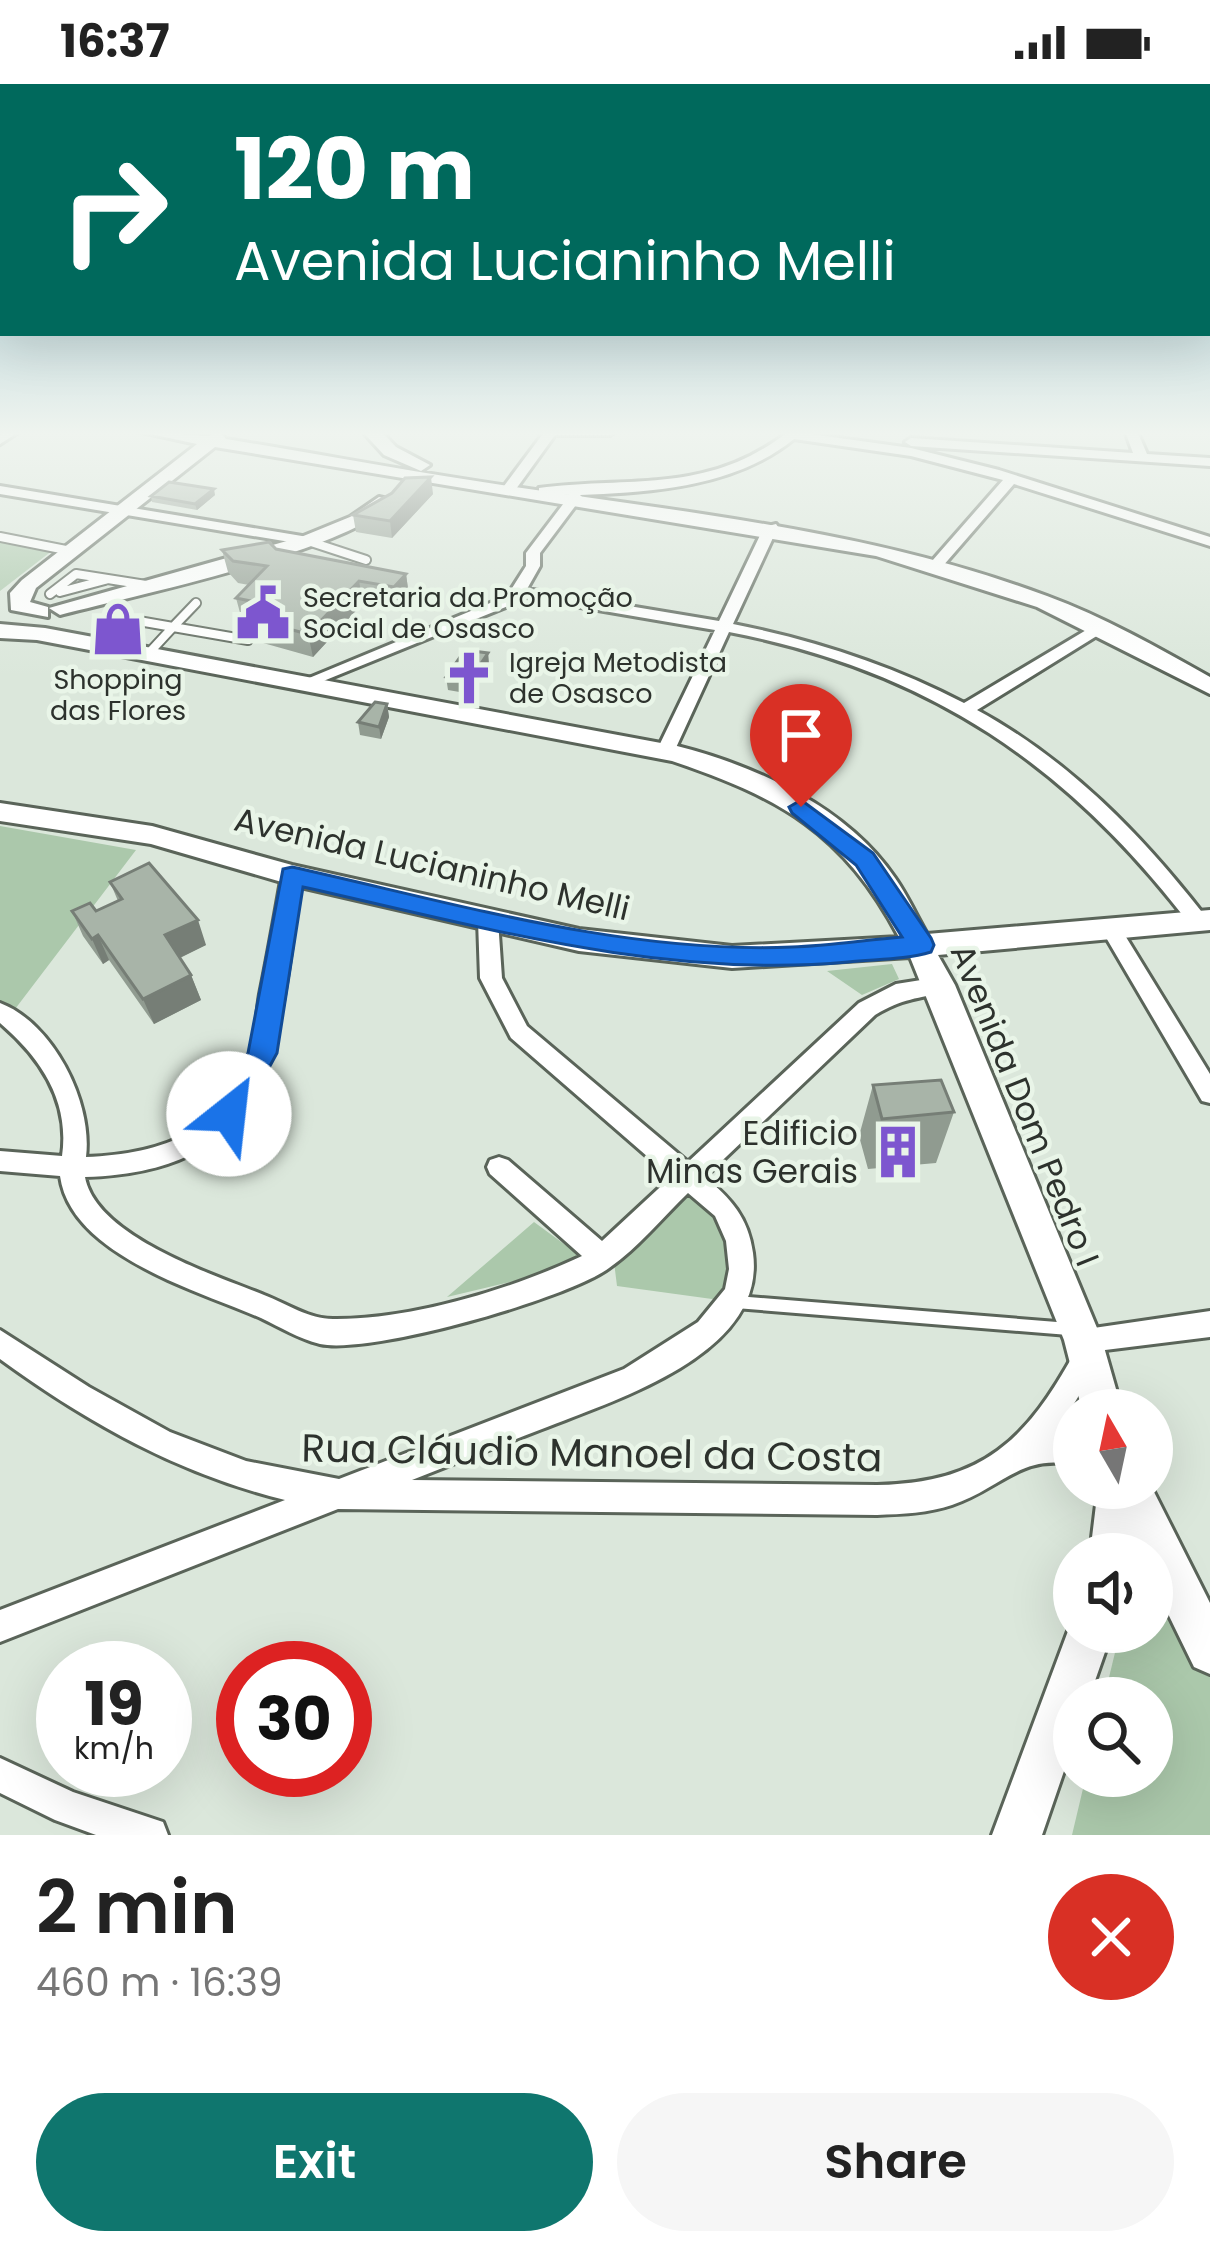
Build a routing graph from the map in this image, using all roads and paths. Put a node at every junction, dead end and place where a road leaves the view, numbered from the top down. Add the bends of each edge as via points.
1 (122, 513) edge
2 (142, 513) edge
3 (369, 513) edge
4 (580, 513) edge
5 (680, 513) edge
6 (982, 513) edge
7 (1119, 513) edge
8 (771, 527) junction
9 (0, 537) edge
10 (308, 541) junction
11 (1210, 542) edge
12 (71, 551) junction
13 (366, 560) dead end
14 (937, 564) junction
15 (110, 587) junction
16 (520, 592) junction
17 (196, 603) dead end
18 (0, 617) edge
19 (133, 620) dead end
20 (57, 624) junction
21 (1103, 626) junction
22 (173, 627) junction
23 (725, 628) junction
24 (0, 631) edge
25 (248, 640) edge
26 (148, 654) junction
27 (1205, 678) edge
28 (305, 683) junction
29 (968, 708) junction
30 (665, 752) junction
31 (0, 812) edge
32 (292, 875) junction
33 (488, 920) junction
34 (1204, 920) edge
35 (1111, 929) junction
36 (921, 945) junction
37 (940, 985) junction
38 (0, 1011) edge
39 (1210, 1094) edge
40 (0, 1161) edge
41 (499, 1167) dead end
42 (70, 1169) junction
43 (688, 1179) junction
44 (603, 1258) junction
45 (736, 1302) junction
46 (1210, 1324) edge
47 (0, 1343) edge
48 (1083, 1343) junction
49 (1096, 1389) edge
50 (1053, 1446) edge
51 (1022, 1451) junction
52 (340, 1494) junction
53 (1139, 1509) edge
54 (0, 1627) edge
55 (1210, 1652) edge
56 (1082, 1653) edge
57 (0, 1775) edge
58 (150, 1835) edge
59 (1017, 1835) edge

1 - 12 street
2 - 10 street
3 - 10 street
4 - 16 street via 532,566
5 - 8 street
6 - 14 street
7 - 11 street
8 - 14 street
8 - 23 street
9 - 12 lane
10 - 13 lane
10 - 15 street via 146,585
12 - 20 street via 21,592 19,604
14 - 21 street
15 - 15 lane via 76,574 50,594 70,589
15 - 20 street
16 - 23 street
16 - 28 street via 484,614
17 - 22 lane
18 - 20 street
19 - 22 lane
20 - 24 street
20 - 26 street, Avenida Dom Pedro I
21 - 27 street
21 - 29 street
22 - 25 lane
22 - 26 lane
23 - 29 street via 854,661
23 - 30 street
26 - 28 street, Avenida Dom Pedro I
28 - 30 street, Avenida Dom Pedro I
29 - 34 street via 1099,806
30 - 36 street, Avenida Dom Pedro I via 760,782 842,837 883,880
31 - 32 street, Avenida Lucianinho Melli via 152,835
32 - 33 street, Avenida Lucianinho Melli
32 - 42 street via 262,1053 229,1114 202,1143 170,1157
33 - 36 street, Avenida Lucianinho Melli via 579,940 732,957
33 - 43 street via 491,978 519,1032
34 - 35 street, Avenida Lucianinho Melli
35 - 36 street, Avenida Lucianinho Melli
35 - 39 street
36 - 37 street, Avenida Dom Pedro I
37 - 43 street via 896,992 867,1009
37 - 48 street, Avenida Dom Pedro I
38 - 42 street via 62,1083 75,1117
40 - 42 street
41 - 44 street
42 - 44 street via 77,1197 128,1242 324,1332 385,1329 570,1277
43 - 44 street
43 - 45 street via 725,1209 741,1238
45 - 48 lane
45 - 52 street via 684,1351 634,1379
46 - 48 street
47 - 52 street, Rua Cláudio Manoel da Costa via 113,1420 194,1460 287,1489
48 - 49 street, Avenida Dom Pedro I
48 - 51 street, Rua Cláudio Manoel da Costa via 1064,1402
50 - 51 street
51 - 52 street, Rua Cláudio Manoel da Costa via 952,1491 902,1498
52 - 54 street
53 - 55 street
56 - 59 street
57 - 58 street

